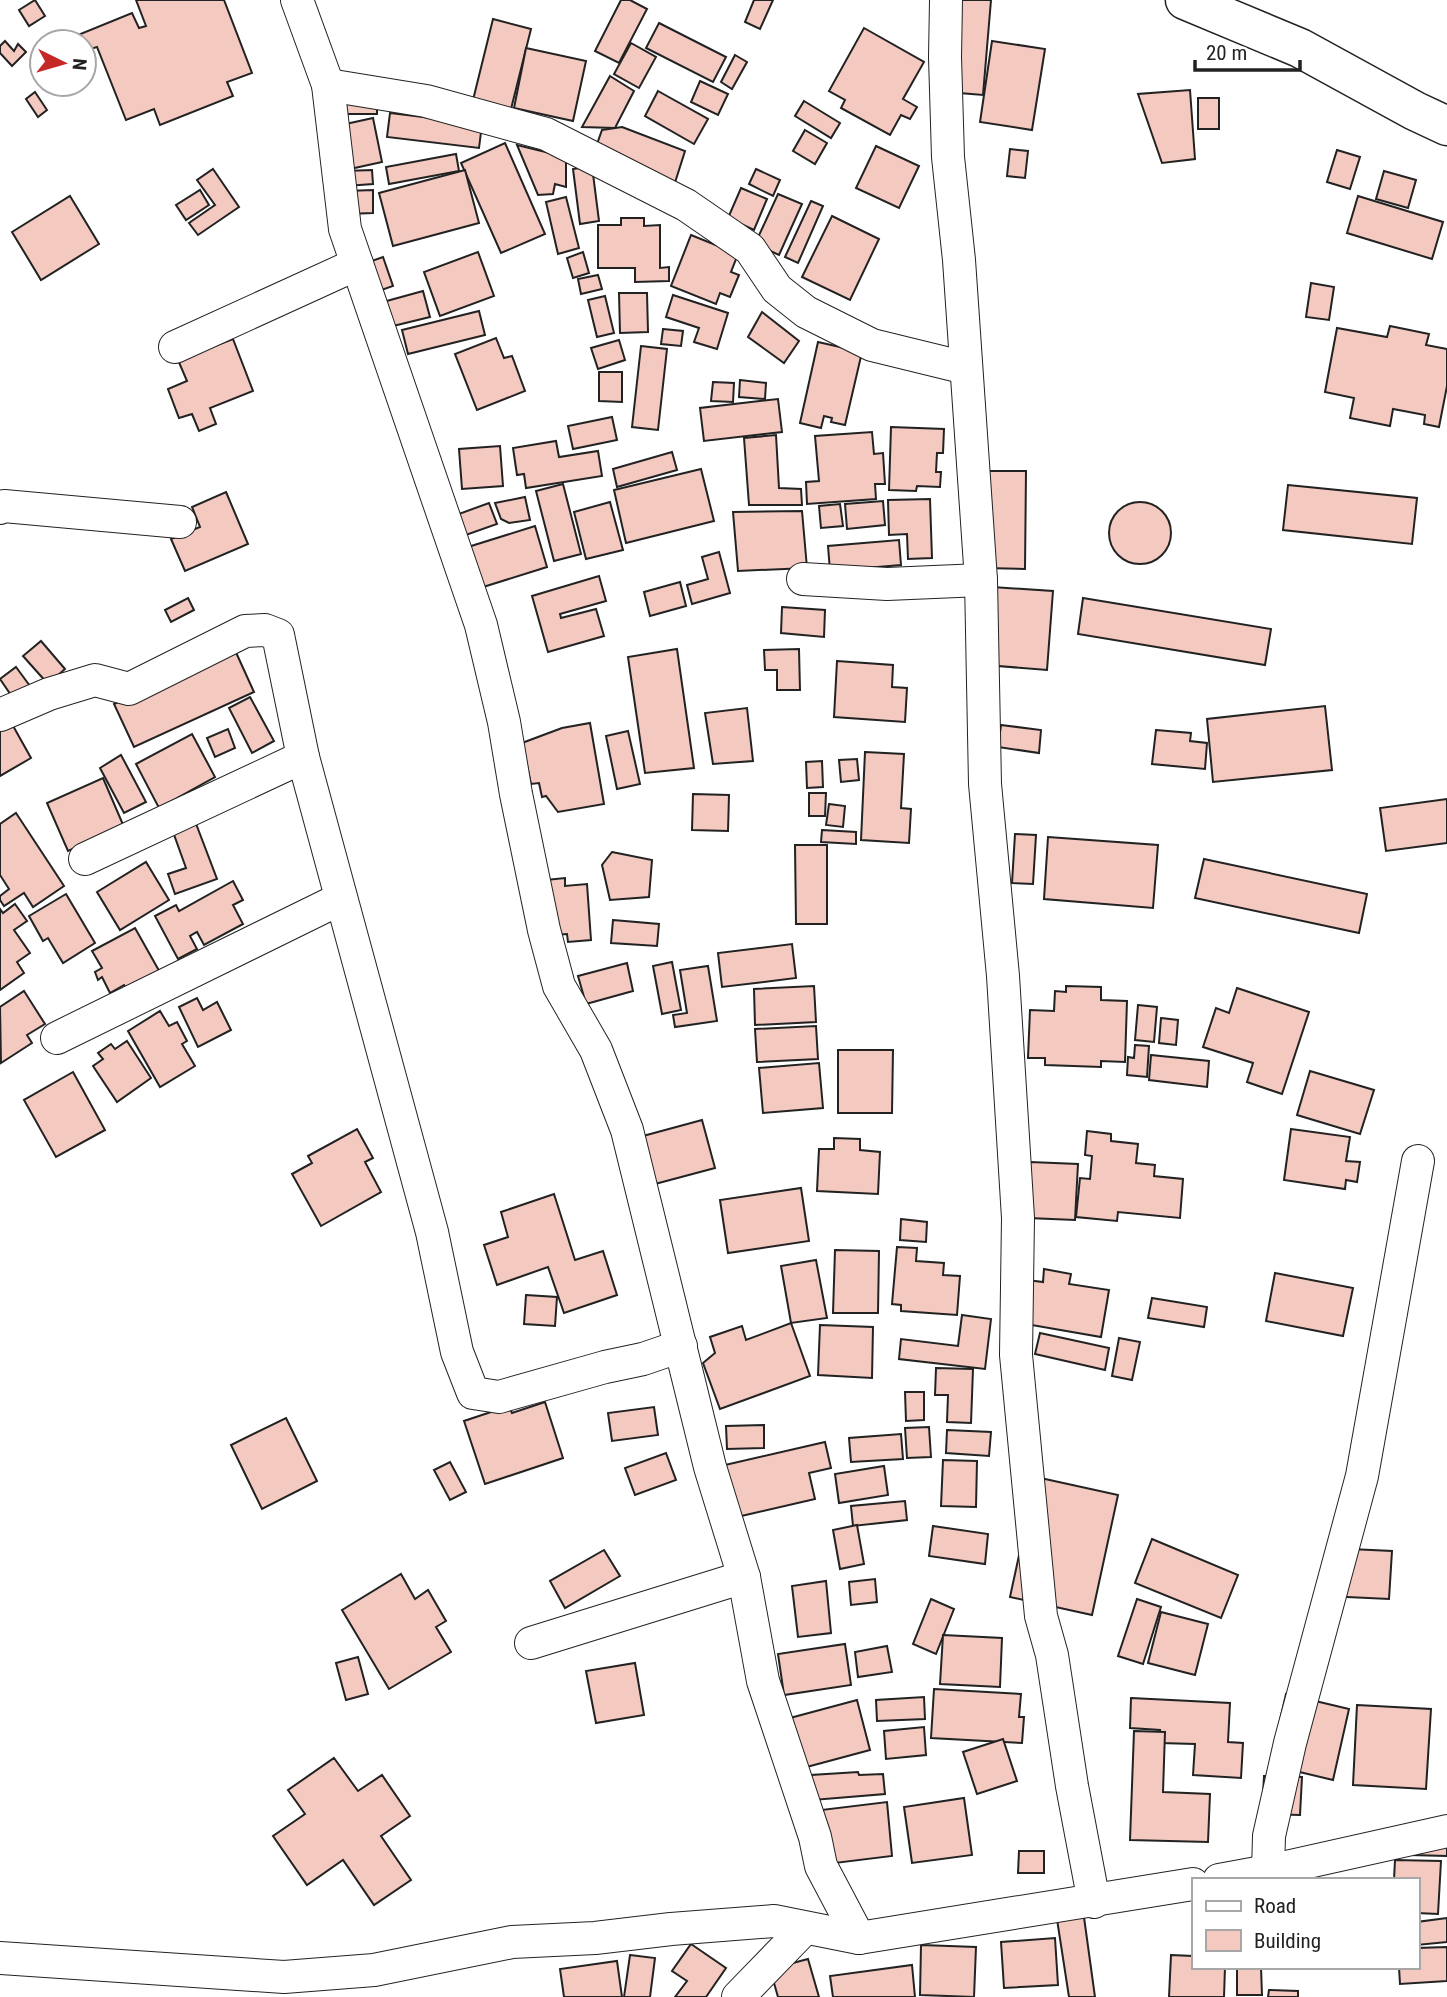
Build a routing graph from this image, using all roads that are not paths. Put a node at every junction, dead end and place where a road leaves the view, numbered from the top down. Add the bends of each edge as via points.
1 (297, 0) edge
2 (946, 0) edge
3 (1185, 0) edge
4 (328, 85) junction
5 (1447, 126) edge
6 (357, 264) junction
7 (175, 347) dead end
8 (966, 368) junction
9 (0, 508) edge
10 (180, 522) dead end
11 (803, 579) dead end
12 (981, 580) junction
13 (0, 715) edge
14 (303, 757) junction
15 (85, 859) dead end
16 (340, 899) junction
17 (57, 1038) dead end
18 (1418, 1161) dead end
19 (681, 1346) junction
20 (744, 1577) junction
21 (531, 1643) dead end
22 (1447, 1830) edge
23 (1268, 1871) junction
24 (1230, 1878) edge
25 (1192, 1884) edge
26 (1094, 1902) junction
27 (804, 1929) junction
28 (859, 1938) junction
29 (0, 1958) edge
30 (738, 1997) edge

1 - 4 street
2 - 8 street via 948,157
3 - 5 main road via 1300,48
4 - 6 street via 345,229
4 - 8 street via 426,101 546,134 686,205 750,249 777,289 806,312 872,345
6 - 7 street
6 - 19 street via 481,625 559,986 596,1049 627,1130
8 - 12 street
9 - 10 street
11 - 12 street via 887,584
12 - 26 street via 985,785 1018,1218 1016,1356 1041,1616 1052,1656
13 - 14 street via 95,680 129,689 245,631 265,630 278,635
14 - 15 street
14 - 16 street
16 - 17 street
16 - 19 street via 432,1232 457,1352 472,1393 499,1397
18 - 23 street via 1362,1476 1290,1743 1269,1836
19 - 20 street via 710,1467
20 - 21 street
20 - 28 street via 763,1681 821,1866
22 - 23 street
23 - 24 street
25 - 26 street
26 - 28 street
27 - 28 street
27 - 29 street via 774,1922 512,1942 374,1970 284,1978
27 - 30 street

